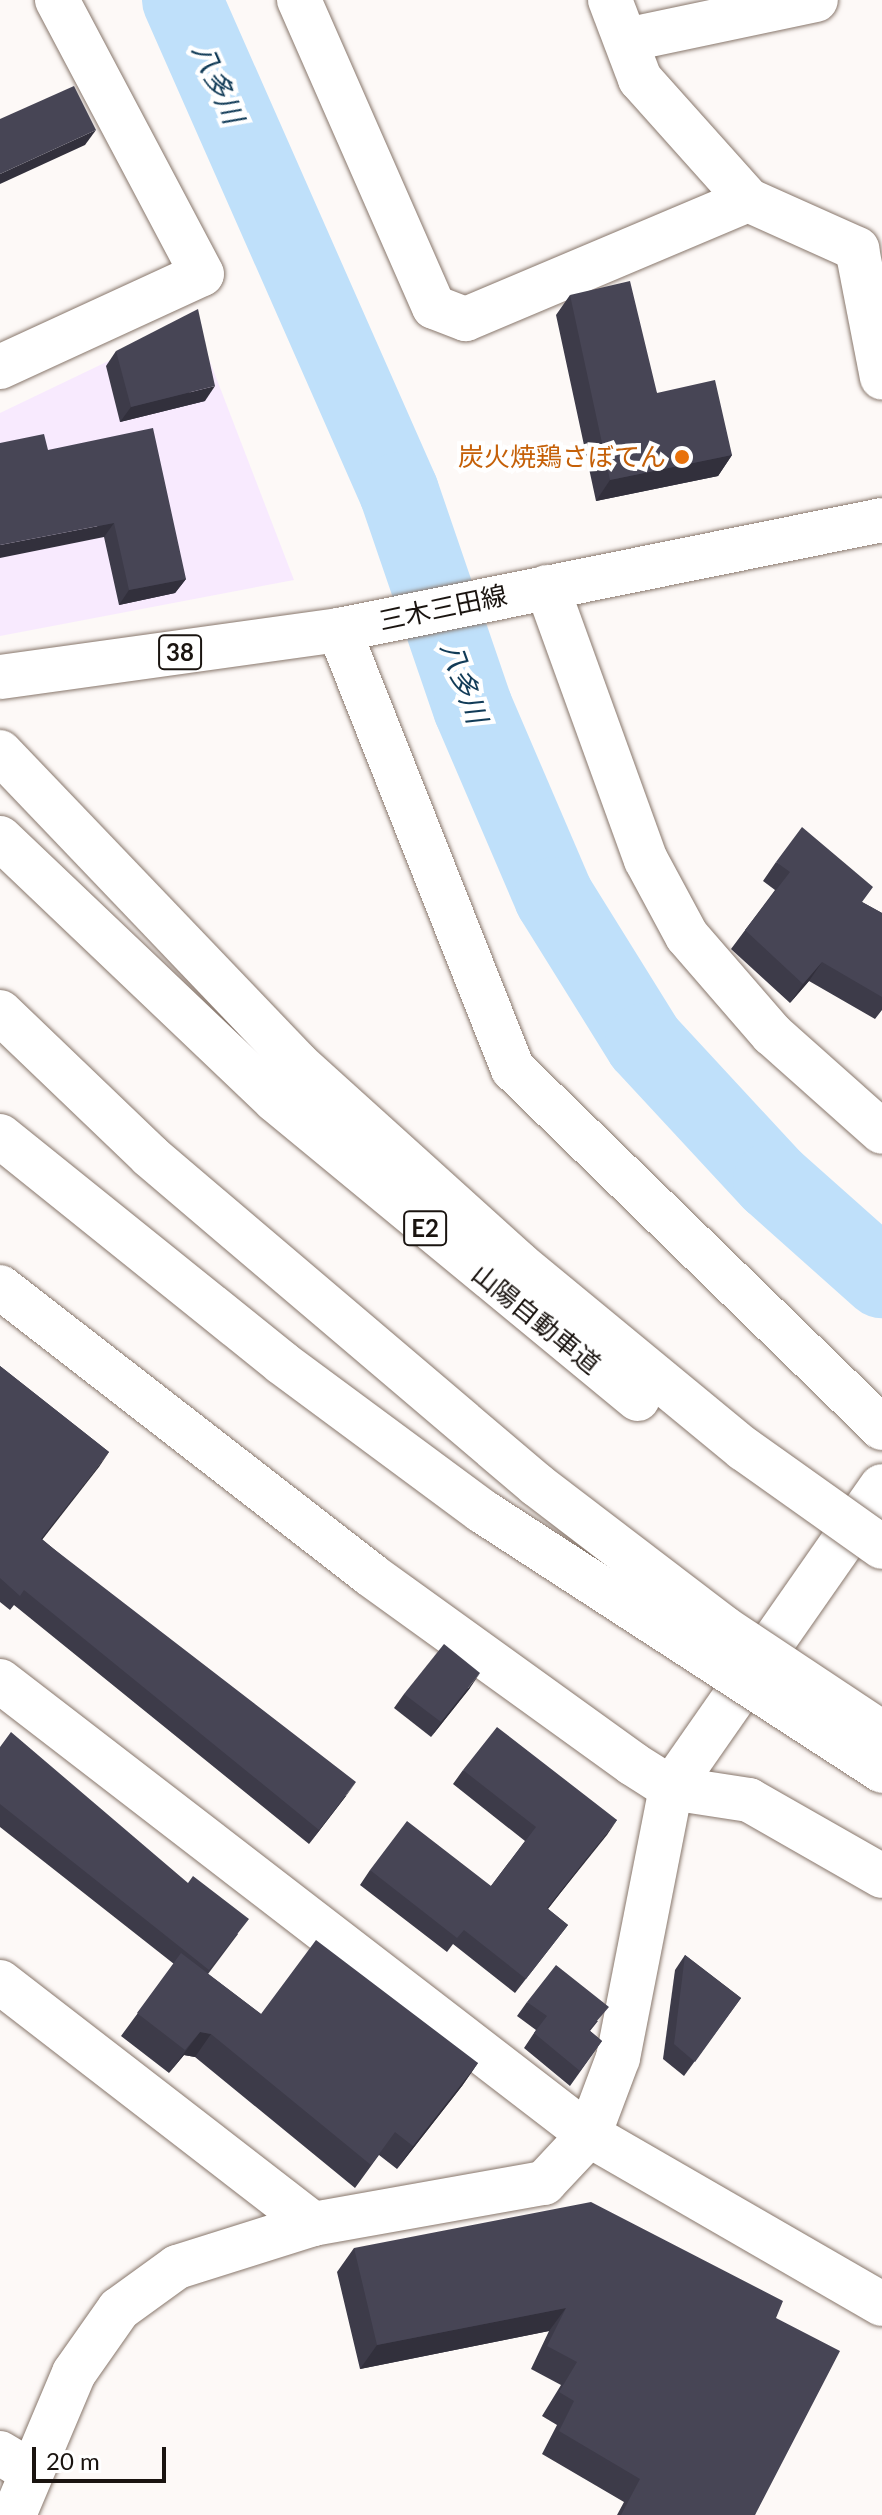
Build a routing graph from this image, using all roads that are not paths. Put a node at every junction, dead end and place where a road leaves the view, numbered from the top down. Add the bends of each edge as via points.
1 (57, 0) edge
2 (299, 0) edge
3 (610, 0) edge
4 (816, 0) edge
5 (626, 40) junction
6 (748, 200) junction
7 (870, 245) edge
8 (0, 367) edge
9 (882, 378) edge
10 (882, 520) edge
11 (537, 589) junction
12 (349, 628) junction
13 (0, 677) edge
14 (0, 752) edge
15 (0, 838) edge
16 (0, 1012) edge
17 (882, 1132) edge
18 (0, 1136) edge
19 (0, 1287) edge
20 (882, 1428) edge
21 (882, 1486) edge
22 (882, 1547) edge
23 (882, 1577) edge
24 (0, 1681) edge
25 (882, 1733) edge
26 (882, 1771) edge
27 (671, 1788) junction
28 (882, 1876) edge
29 (0, 1982) edge
30 (589, 2135) junction
31 (313, 2224) junction
32 (882, 2304) edge
33 (16, 2463) edge
34 (14, 2515) edge

1 - 8 main road via 202,274
2 - 6 main road via 434,307 466,319
3 - 5 main road
4 - 5 main road
5 - 6 main road via 640,79
6 - 7 main road
7 - 9 main road
10 - 11 main road, 三木三田線 / 38
11 - 12 main road, 三木三田線 / 38
11 - 17 main road via 646,860 687,936 772,1034
12 - 13 main road, 三木三田線 / 38
12 - 20 main road via 513,1069
14 - 22 main road, bridge via 297,1063 507,1252 744,1449
15 - 23 main road, 山陽自動車道 / E2, bridge via 275,1100 488,1282 729,1470
16 - 25 main road, bridge via 230,1226 537,1485 724,1628
18 - 26 main road, bridge via 269,1353 482,1511
19 - 27 main road via 471,1651
21 - 27 main road
24 - 30 main road
27 - 28 main road via 749,1800
27 - 30 main road via 618,2058
29 - 31 main road
30 - 31 main road via 544,2183
30 - 32 main road
31 - 33 main road via 177,2267 119,2309
33 - 34 main road

